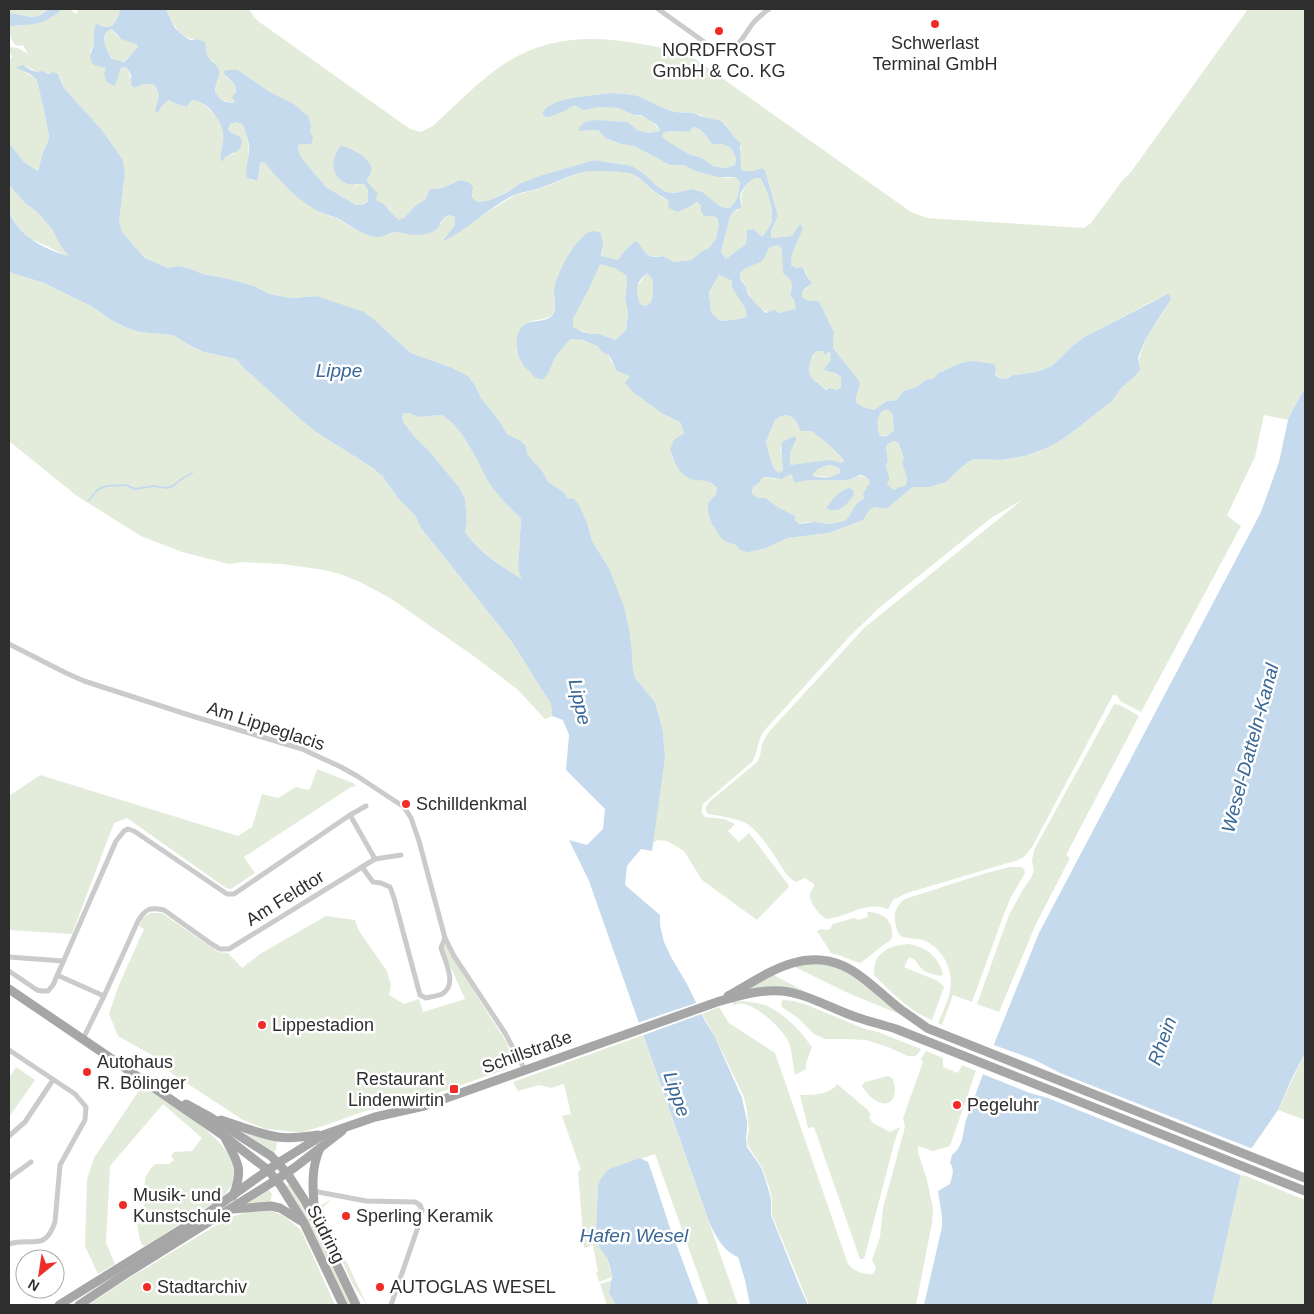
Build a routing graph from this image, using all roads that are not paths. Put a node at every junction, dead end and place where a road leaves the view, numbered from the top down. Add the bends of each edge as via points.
1 (658, 9) edge
2 (769, 9) edge
3 (9, 644) edge
4 (366, 806) dead end
5 (350, 814) junction
6 (401, 855) dead end
7 (375, 859) junction
8 (362, 867) junction
9 (445, 938) junction
10 (9, 957) edge
11 (63, 961) junction
12 (9, 971) edge
13 (57, 975) junction
14 (9, 989) edge
15 (104, 996) junction
16 (717, 1002) junction
17 (83, 1039) junction
18 (9, 1050) edge
19 (109, 1057) junction
20 (524, 1070) junction
21 (53, 1080) junction
22 (210, 1116) junction
23 (346, 1127) junction
24 (323, 1135) junction
25 (9, 1136) edge
26 (224, 1136) junction
27 (321, 1147) junction
28 (31, 1162) dead end
29 (278, 1162) junction
30 (268, 1170) junction
31 (287, 1173) junction
32 (9, 1178) edge
33 (1305, 1178) edge
34 (276, 1180) junction
35 (1305, 1190) edge
36 (312, 1191) junction
37 (233, 1196) junction
38 (230, 1209) junction
39 (316, 1221) junction
40 (304, 1223) junction
41 (9, 1244) edge
42 (145, 1257) junction
43 (59, 1305) edge
44 (80, 1305) edge
45 (343, 1305) edge
46 (356, 1305) edge
47 (391, 1305) edge

1 - 2 street via 718,51 734,49
3 - 9 street, Am Lippeglacis via 84,681 302,749 341,767 382,792 404,807 411,818
4 - 5 street
5 - 7 street
5 - 11 street via 234,894 227,894 134,831 124,831 109,856
6 - 7 street
7 - 8 street, Am Feldtor
8 - 9 street via 373,882 390,887 420,995 426,998 441,994 450,982 441,948
8 - 15 street, Am Feldtor via 229,949 213,945 164,910 149,909 138,920
9 - 20 street, Am Lippeglacis via 505,1033
10 - 11 street
11 - 13 street
12 - 13 street via 42,991 48,991
13 - 15 street
14 - 17 main road
15 - 17 street, Am Feldtor
16 - 20 main road, Schillstraße
16 - 33 main road via 792,963 826,960 841,964 927,1028
16 - 35 main road via 768,991 806,997 923,1039
17 - 19 main road
18 - 21 street
19 - 22 main road
19 - 26 main road, Südring
20 - 23 main road, Schillstraße via 424,1106
21 - 25 street via 25,1122
21 - 41 street via 75,1094 86,1107 85,1120 60,1165 56,1222 52,1230 39,1242
22 - 24 main road via 279,1138
22 - 29 main road, Südring
23 - 24 main road, Schillstraße
23 - 27 main road, Schillstraße
24 - 29 main road, Schillstraße
26 - 30 main road, Südring
26 - 37 main road via 240,1171
27 - 31 main road, Schillstraße
27 - 36 main road via 314,1166
28 - 32 street
29 - 30 main road, Schillstraße
29 - 31 main road, Südring
30 - 34 main road, Südring
30 - 37 main road, Schillstraße
31 - 34 main road, Schillstraße
31 - 39 main road, Südring
34 - 38 main road, Schillstraße
34 - 40 main road, Südring
36 - 39 main road
36 - 47 street via 366,1201 415,1202 420,1205 418,1227
37 - 42 main road, Schillstraße
38 - 40 main road via 271,1206
38 - 42 main road, Schillstraße
39 - 46 main road, Südring
40 - 45 main road, Südring
42 - 43 main road, Schillstraße
42 - 44 main road, Schillstraße

